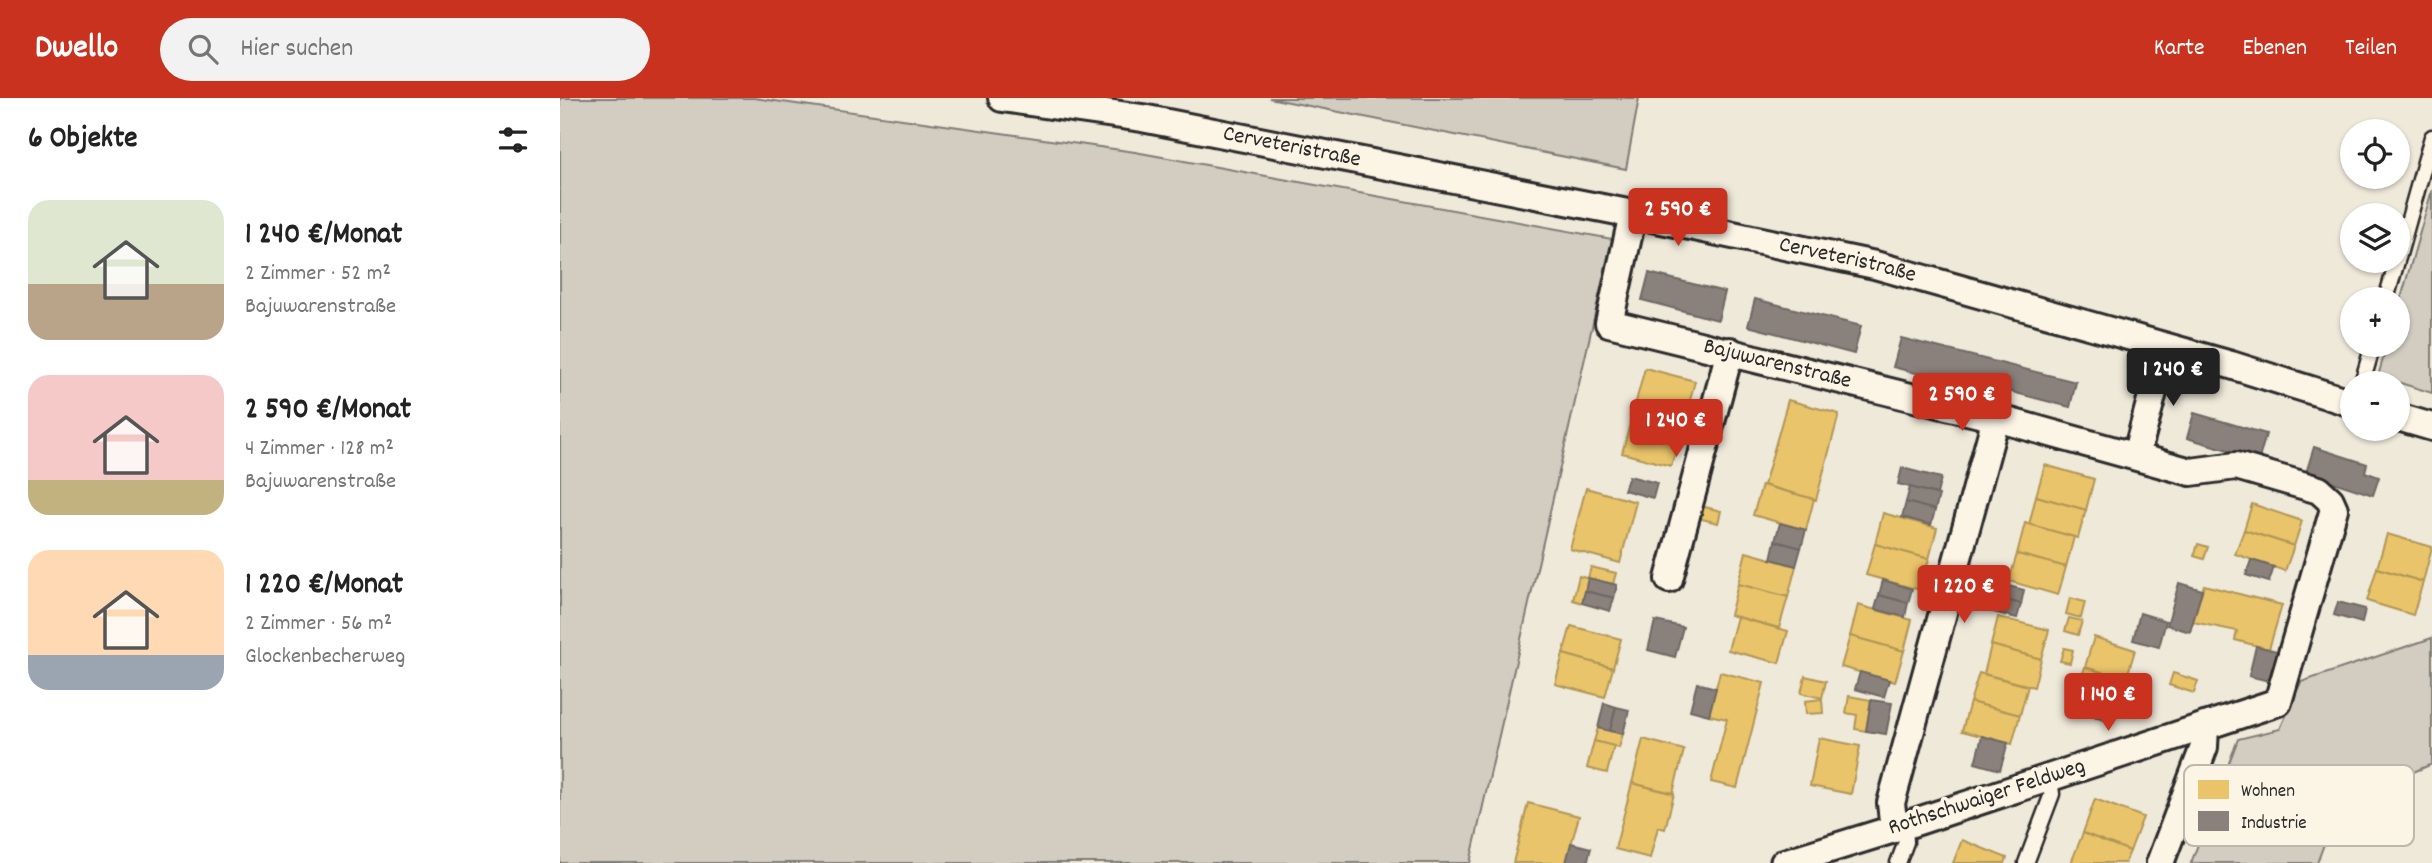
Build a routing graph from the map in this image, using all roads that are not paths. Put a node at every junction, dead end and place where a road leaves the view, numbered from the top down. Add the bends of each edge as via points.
1 (1002, 98) edge
2 (2432, 137) edge
3 (1633, 214) junction
4 (2410, 214) edge
5 (2165, 347) junction
6 (1730, 351) junction
7 (2340, 399) edge
8 (1996, 418) junction
9 (2410, 421) edge
10 (2432, 427) edge
11 (2136, 456) junction
12 (2334, 509) joint
13 (1669, 579) dead end
14 (2205, 726) junction
15 (2197, 765) edge
16 (2050, 778) junction
17 (2184, 800) edge
18 (1899, 828) junction
19 (1784, 863) edge
20 (1898, 863) edge
21 (2026, 863) edge
22 (2160, 863) edge

1 - 3 street, Cerveteristraße via 1142,118
2 - 4 lane
3 - 5 street, Cerveteristraße via 1875,265
3 - 6 street, Bajuwarenstraße via 1609,323
5 - 7 street, Cerveteristraße
5 - 11 street
6 - 8 street, Bajuwarenstraße
6 - 13 street
8 - 11 street, Bajuwarenstraße
8 - 18 street via 1891,803
9 - 10 street
11 - 12 street, Bajuwarenstraße via 2191,472 2236,466 2319,490
12 - 14 street, Rothschwaiger Feldweg via 2278,702
14 - 15 street
14 - 16 street, Rothschwaiger Feldweg
16 - 18 street, Rothschwaiger Feldweg
16 - 21 lane via 2052,794
17 - 22 street
18 - 19 street, Rothschwaiger Feldweg
18 - 20 lane via 1906,842

